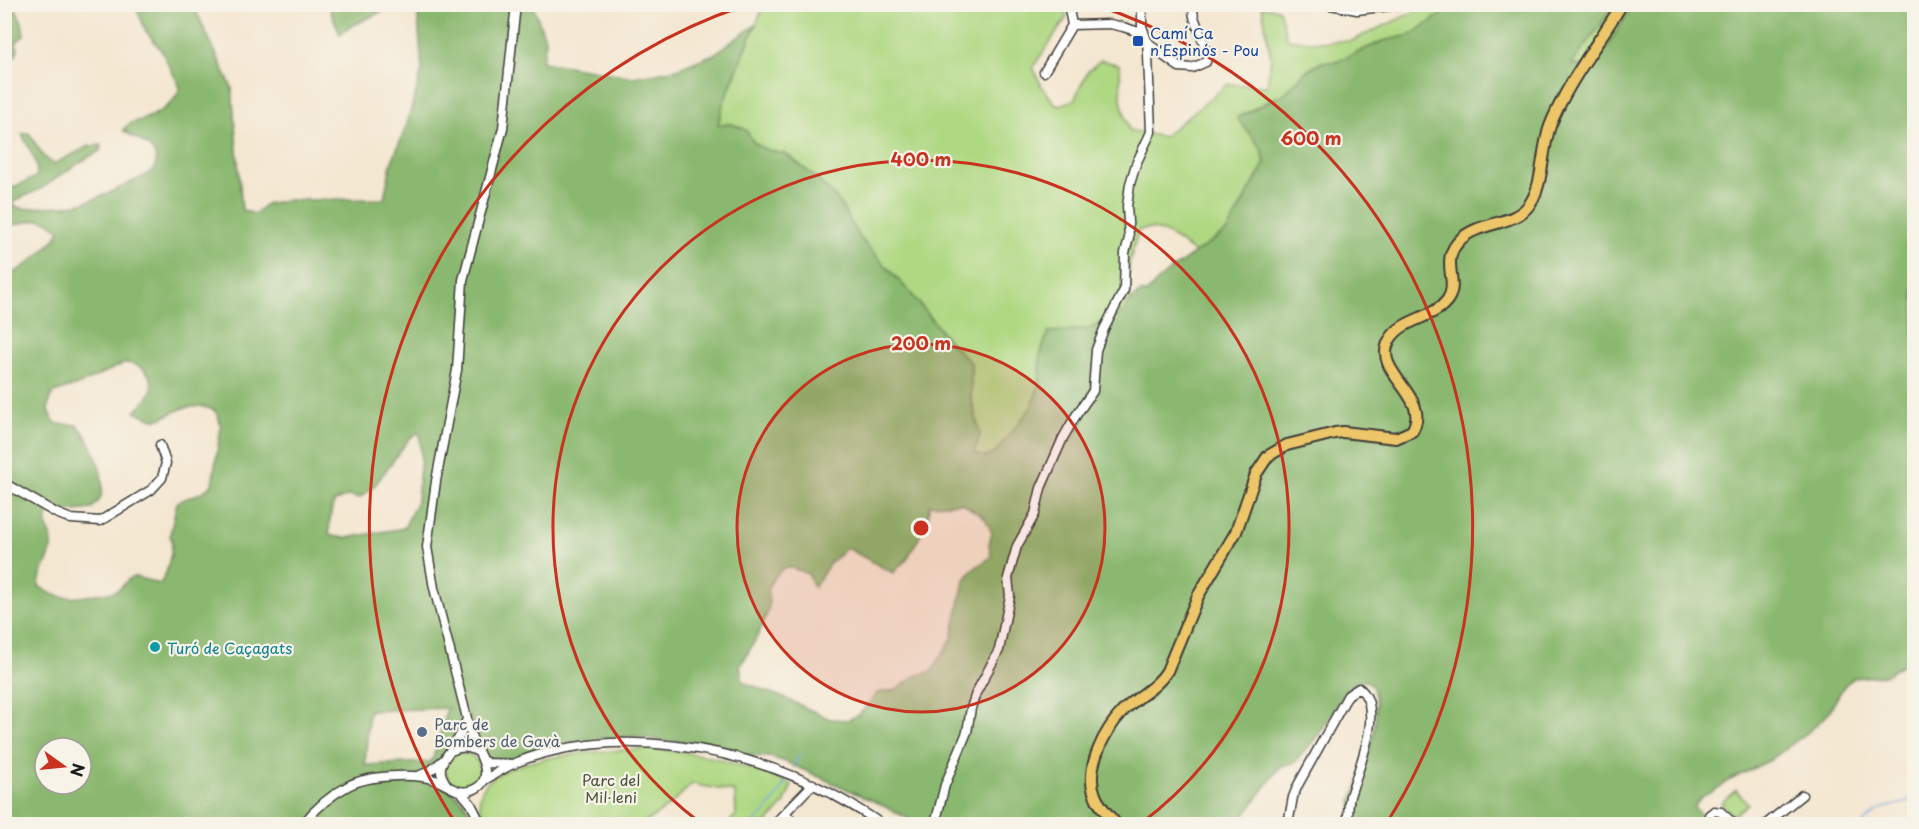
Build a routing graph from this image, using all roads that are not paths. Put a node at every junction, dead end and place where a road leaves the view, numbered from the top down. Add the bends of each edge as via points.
1 (516, 4) edge
2 (1068, 4) edge
3 (1142, 4) edge
4 (1192, 4) edge
5 (1325, 4) edge
6 (1406, 4) edge
7 (1620, 4) edge
8 (1072, 25) junction
9 (1147, 41) junction
10 (1044, 72) dead end
11 (160, 445) dead end
12 (4, 483) edge
13 (468, 719) junction
14 (449, 752) junction
15 (482, 758) junction
16 (442, 761) junction
17 (514, 764) junction
18 (418, 776) junction
19 (481, 783) junction
20 (813, 784) junction
21 (448, 786) junction
22 (461, 792) junction
23 (1802, 795) dead end
24 (476, 812) junction
25 (785, 813) junction
26 (303, 825) edge
27 (481, 825) edge
28 (774, 825) edge
29 (795, 825) edge
30 (881, 825) edge
31 (936, 825) edge
32 (1110, 825) edge
33 (1116, 825) edge
34 (1288, 825) edge
35 (1348, 825) edge
36 (1708, 825) edge
37 (1734, 825) edge
38 (1766, 825) edge

1 - 13 street via 503,128 464,280 457,370 427,547
2 - 8 street
3 - 9 street
4 - 9 street via 1208,50 1206,62 1188,69 1179,67
5 - 6 street via 1357,10
7 - 32 main road via 1550,119 1531,197 1517,210 1468,229 1457,238 1447,256 1448,288 1442,300 1397,325 1386,338 1383,361 1410,405 1412,416 1404,432 1380,435 1349,429 1324,431 1275,447 1257,465 1232,533 1195,595 1163,672 1115,715 1090,762 1090,796
7 - 33 main road via 1554,119 1544,148 1537,191 1528,208 1460,240 1450,257 1448,298 1434,311 1400,328 1389,341 1385,350 1388,362 1418,416 1412,431 1396,438 1327,434 1277,450 1259,467 1239,523 1198,596 1167,671 1123,711 1094,764 1095,796
8 - 9 street via 1110,24 1139,32
8 - 10 street
9 - 31 street via 1151,132 1130,184 1124,291 1096,350 1093,391 1063,438 1041,488 1035,514 1017,546 1008,578 1010,596 999,650 970,708 967,732 945,785
11 - 12 street via 166,463 162,478 100,521 71,519
13 - 14 street
13 - 15 street via 473,742
14 - 15 street via 468,747
14 - 16 street
15 - 17 street via 488,763
15 - 19 street via 485,774
16 - 18 street
16 - 21 street via 441,775
17 - 19 street
17 - 20 street via 555,752 643,743 708,750
18 - 21 street
18 - 26 street via 350,785 328,799
19 - 22 street via 474,790
19 - 24 street
20 - 25 street
20 - 30 street
21 - 22 street
22 - 24 street
23 - 38 street
24 - 27 street
25 - 28 street
25 - 29 street
34 - 35 street via 1298,784 1348,695 1359,688 1368,707 1369,729 1350,798
36 - 37 street via 1714,810

